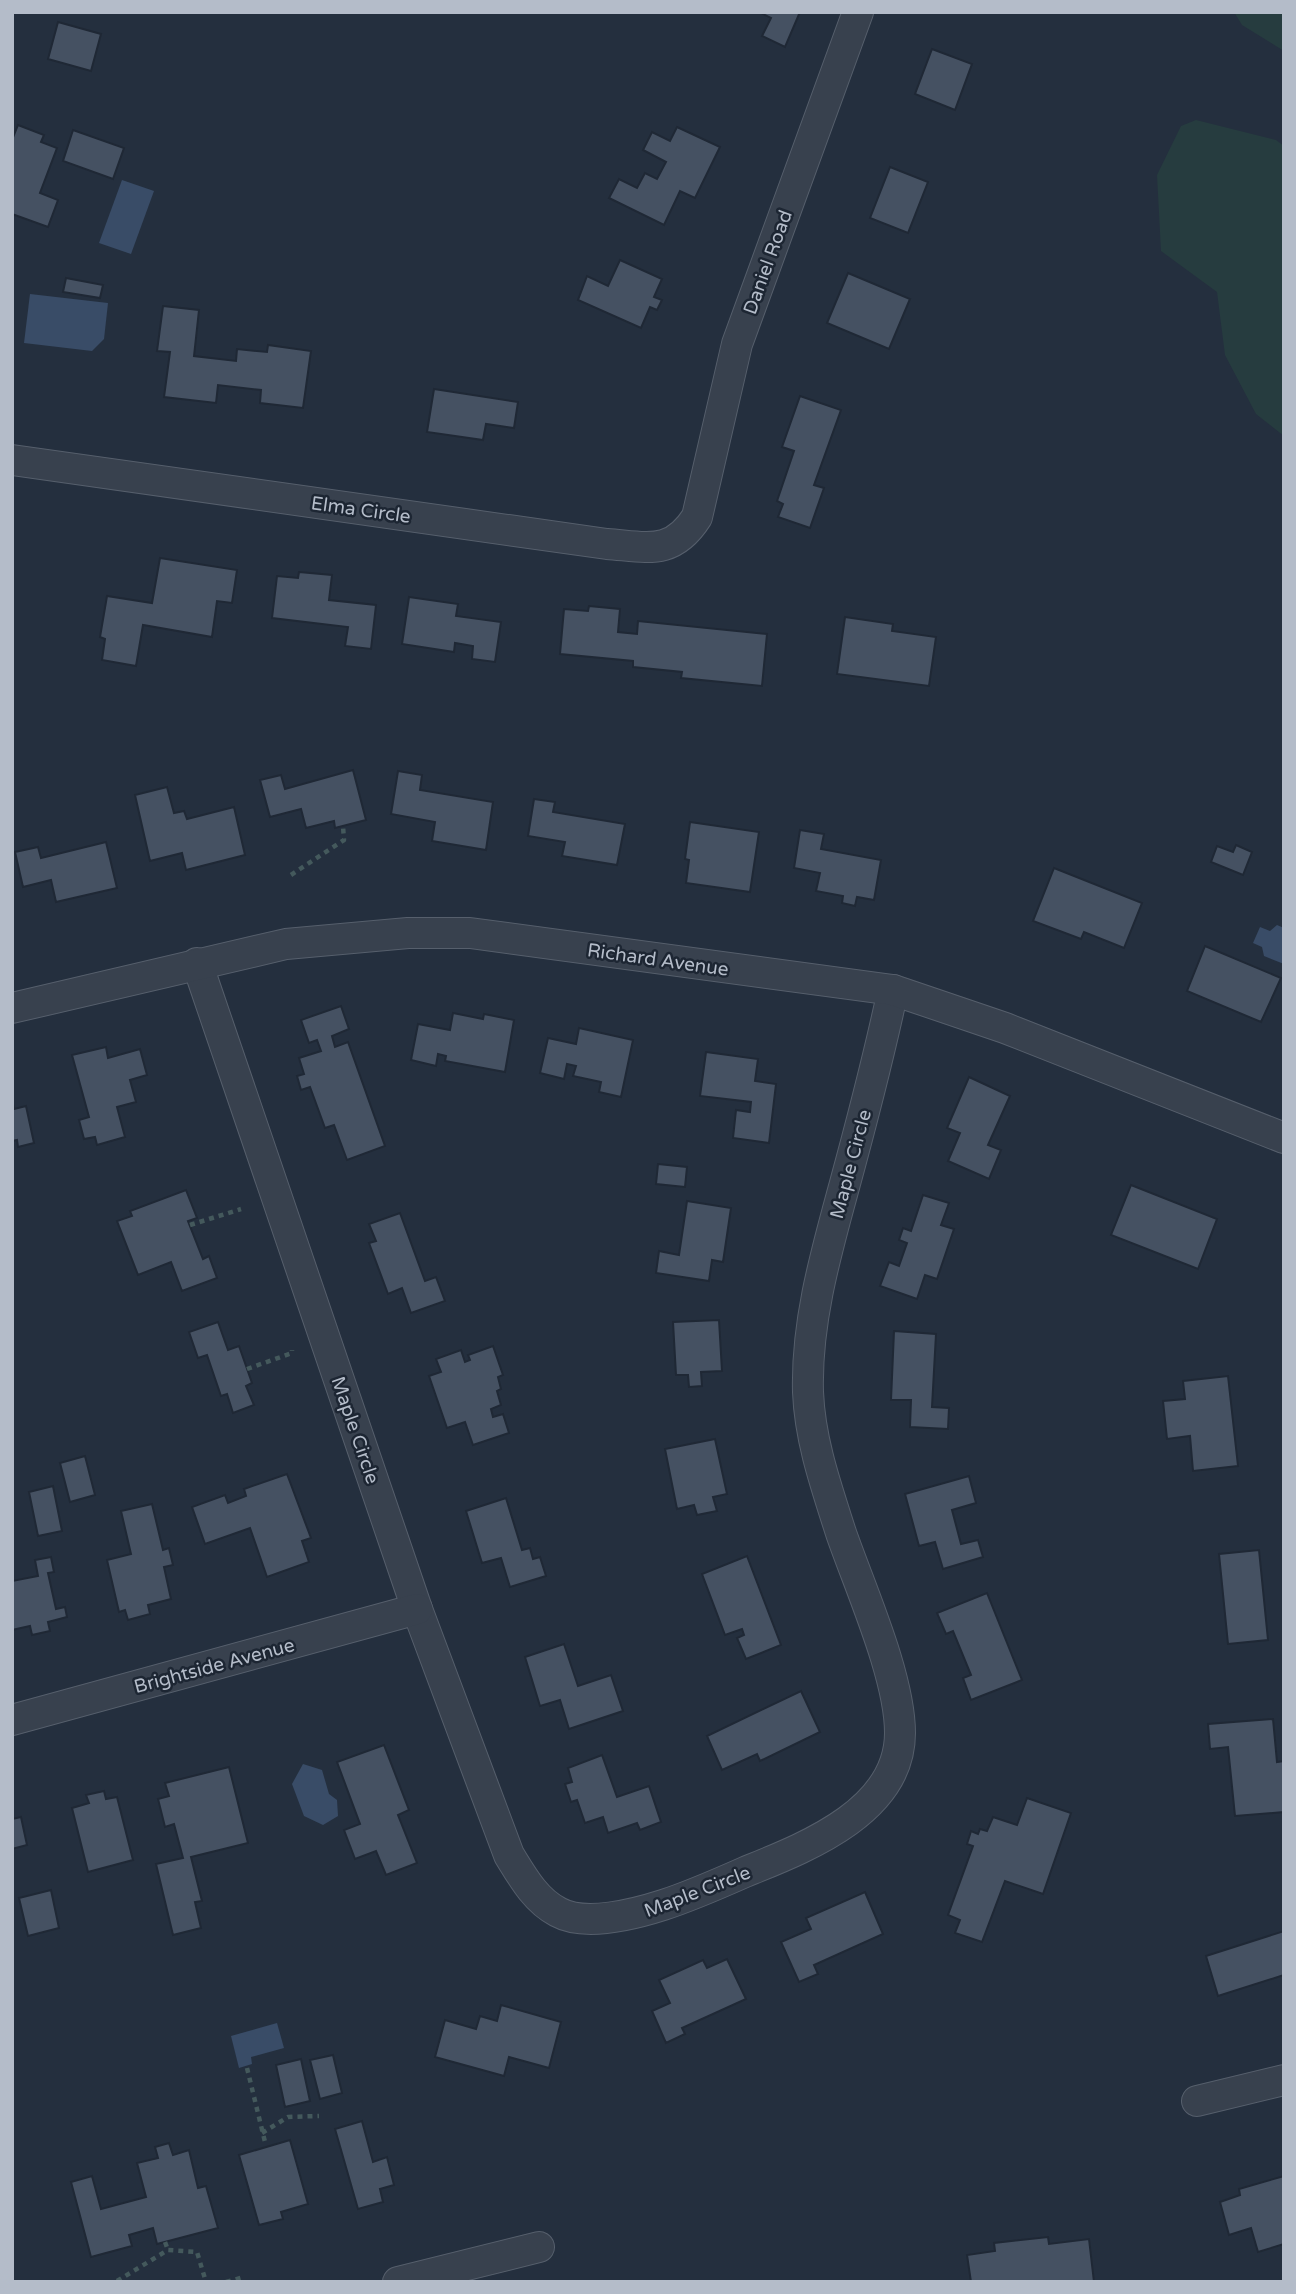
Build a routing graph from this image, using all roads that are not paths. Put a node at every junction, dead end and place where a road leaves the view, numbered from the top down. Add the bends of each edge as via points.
1 (858, 12) edge
2 (12, 460) edge
3 (697, 517) joint
4 (197, 963) junction
5 (893, 990) junction
6 (12, 1008) edge
7 (1284, 1138) edge
8 (417, 1609) junction
9 (12, 1720) edge
10 (1284, 2080) edge
11 (1196, 2101) dead end
12 (539, 2247) dead end
13 (398, 2282) edge

1 - 3 street, Daniel Road via 737,344
2 - 3 street, Elma Circle via 607,544 661,548 685,536
4 - 5 street, Richard Avenue via 286,944 408,933 470,933
4 - 6 street, Richard Avenue
4 - 8 street, Maple Circle
5 - 7 street, Richard Avenue via 1005,1028
5 - 8 street, Maple Circle via 823,1263 810,1342 808,1392 816,1459 893,1683 900,1734 892,1768 872,1799 854,1817 810,1845 679,1900 636,1914 594,1919 559,1913 530,1888 509,1855
8 - 9 street, Brightside Avenue
10 - 11 street
12 - 13 street

